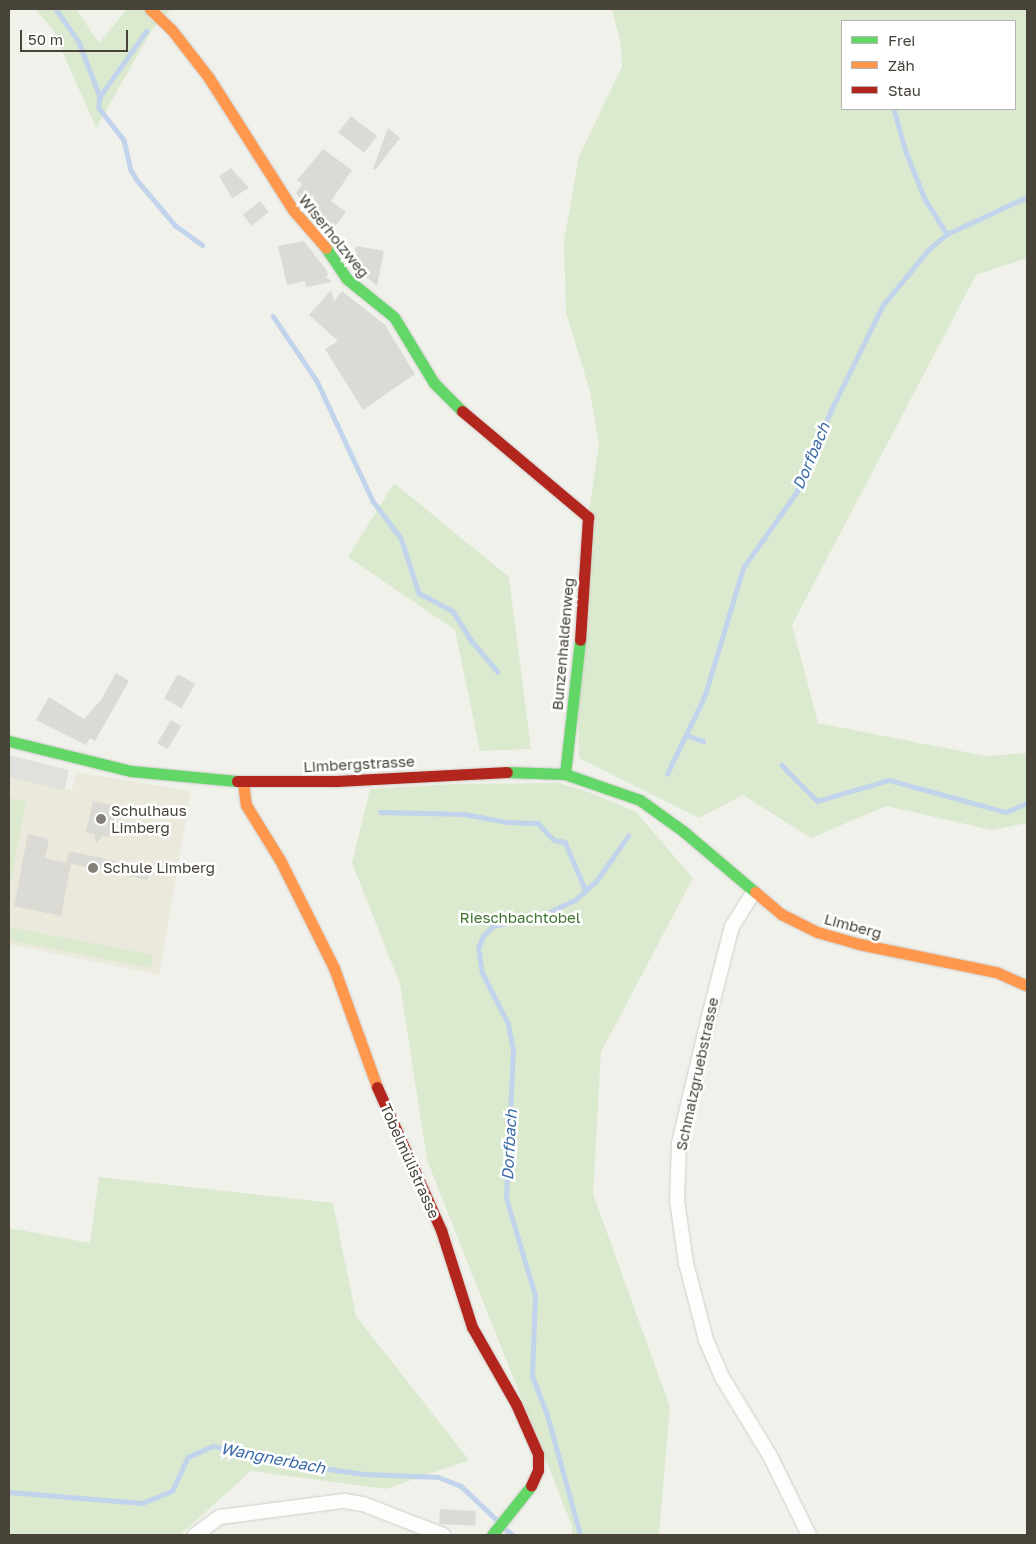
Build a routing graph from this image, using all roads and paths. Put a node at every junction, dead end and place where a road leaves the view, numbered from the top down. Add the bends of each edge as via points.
1 (150, 9) edge
2 (588, 517) joint
3 (9, 741) edge
4 (565, 774) junction
5 (244, 782) junction
6 (697, 843) joint
7 (753, 893) junction
8 (1027, 986) edge
9 (499, 1528) edge
10 (195, 1535) edge
11 (443, 1535) edge
12 (809, 1535) edge

1 - 2 street, Wiserholzweg via 172,29 209,78 293,210 326,248 347,280 394,317 434,383 479,428
2 - 4 street, Bunzenhaldenweg via 577,676
3 - 5 street, Limbergstrasse via 131,771
4 - 5 street, Limbergstrasse via 495,771 337,781
4 - 6 street, Limbergstrasse via 640,800
5 - 9 street, Tobelmülistrasse via 246,805 280,860 334,968 368,1070 441,1230 472,1328 516,1404 538,1454 534,1482
6 - 7 street, Limberg
7 - 8 street, Limberg via 781,914 817,932 859,944 996,972
7 - 12 street, Schmalzgruebstrasse via 732,926 709,1016 679,1143 677,1200 686,1264 722,1378 770,1456
10 - 11 street via 220,1517 344,1501 363,1504

